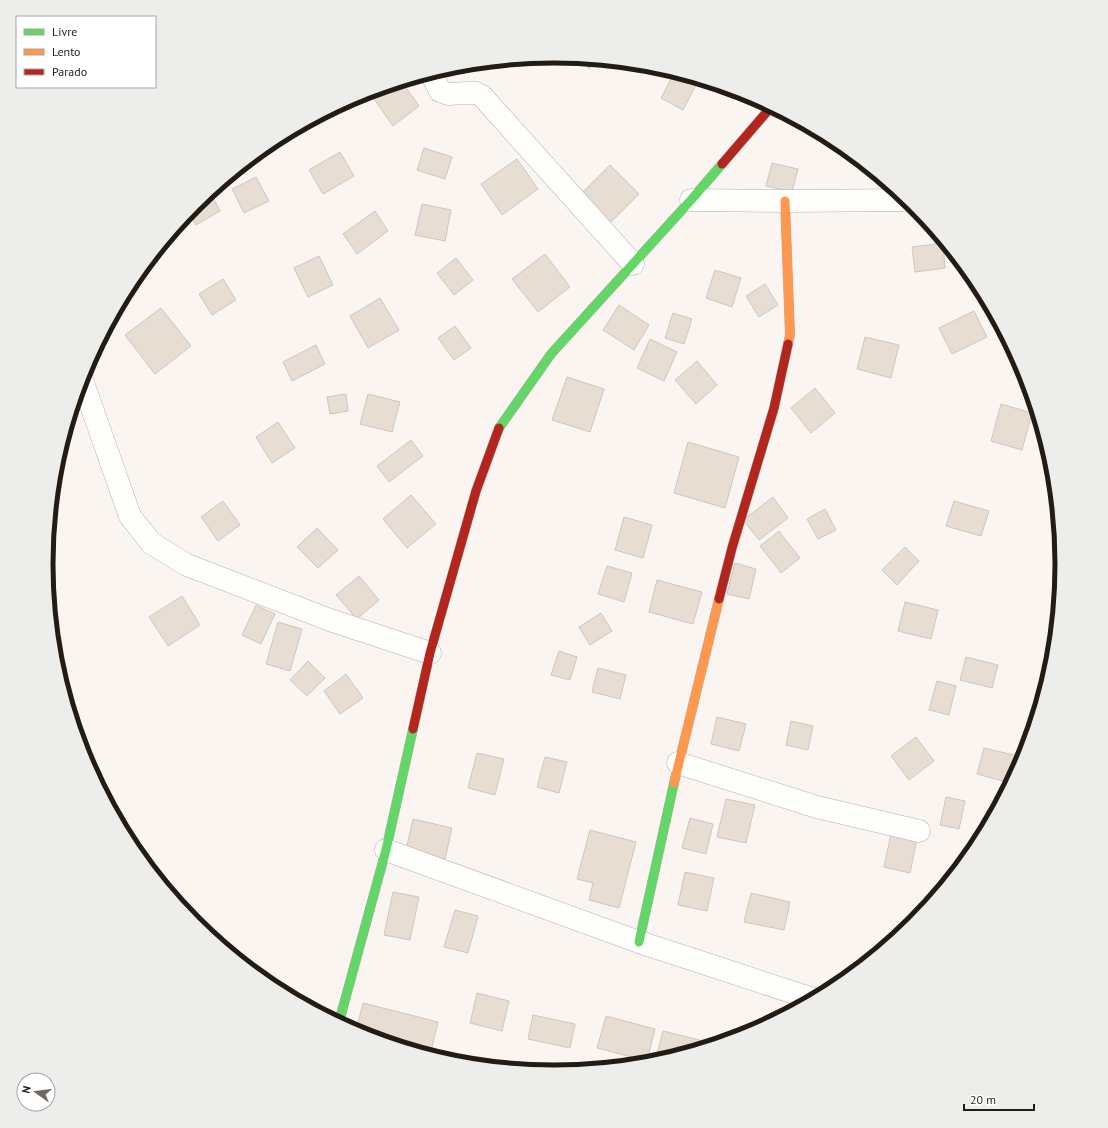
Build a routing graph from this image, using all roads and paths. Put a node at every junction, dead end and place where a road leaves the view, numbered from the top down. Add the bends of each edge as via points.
1 (433, 78) edge
2 (768, 111) edge
3 (691, 200) junction
4 (898, 200) edge
5 (784, 201) junction
6 (633, 264) junction
7 (85, 389) edge
8 (430, 653) junction
9 (678, 763) junction
10 (919, 832) dead end
11 (386, 850) junction
12 (638, 942) junction
13 (806, 997) edge
14 (340, 1017) edge

1 - 6 street via 440,91 448,94 468,93 482,96
2 - 3 street
3 - 5 street
3 - 6 street
4 - 5 street
5 - 9 street via 790,335 774,408 732,548
6 - 8 street via 551,354 500,425 476,491
7 - 8 street via 130,516 151,543 194,568 330,620
8 - 11 street
9 - 10 street via 817,807
9 - 12 street
11 - 12 street
11 - 14 street
12 - 13 street

